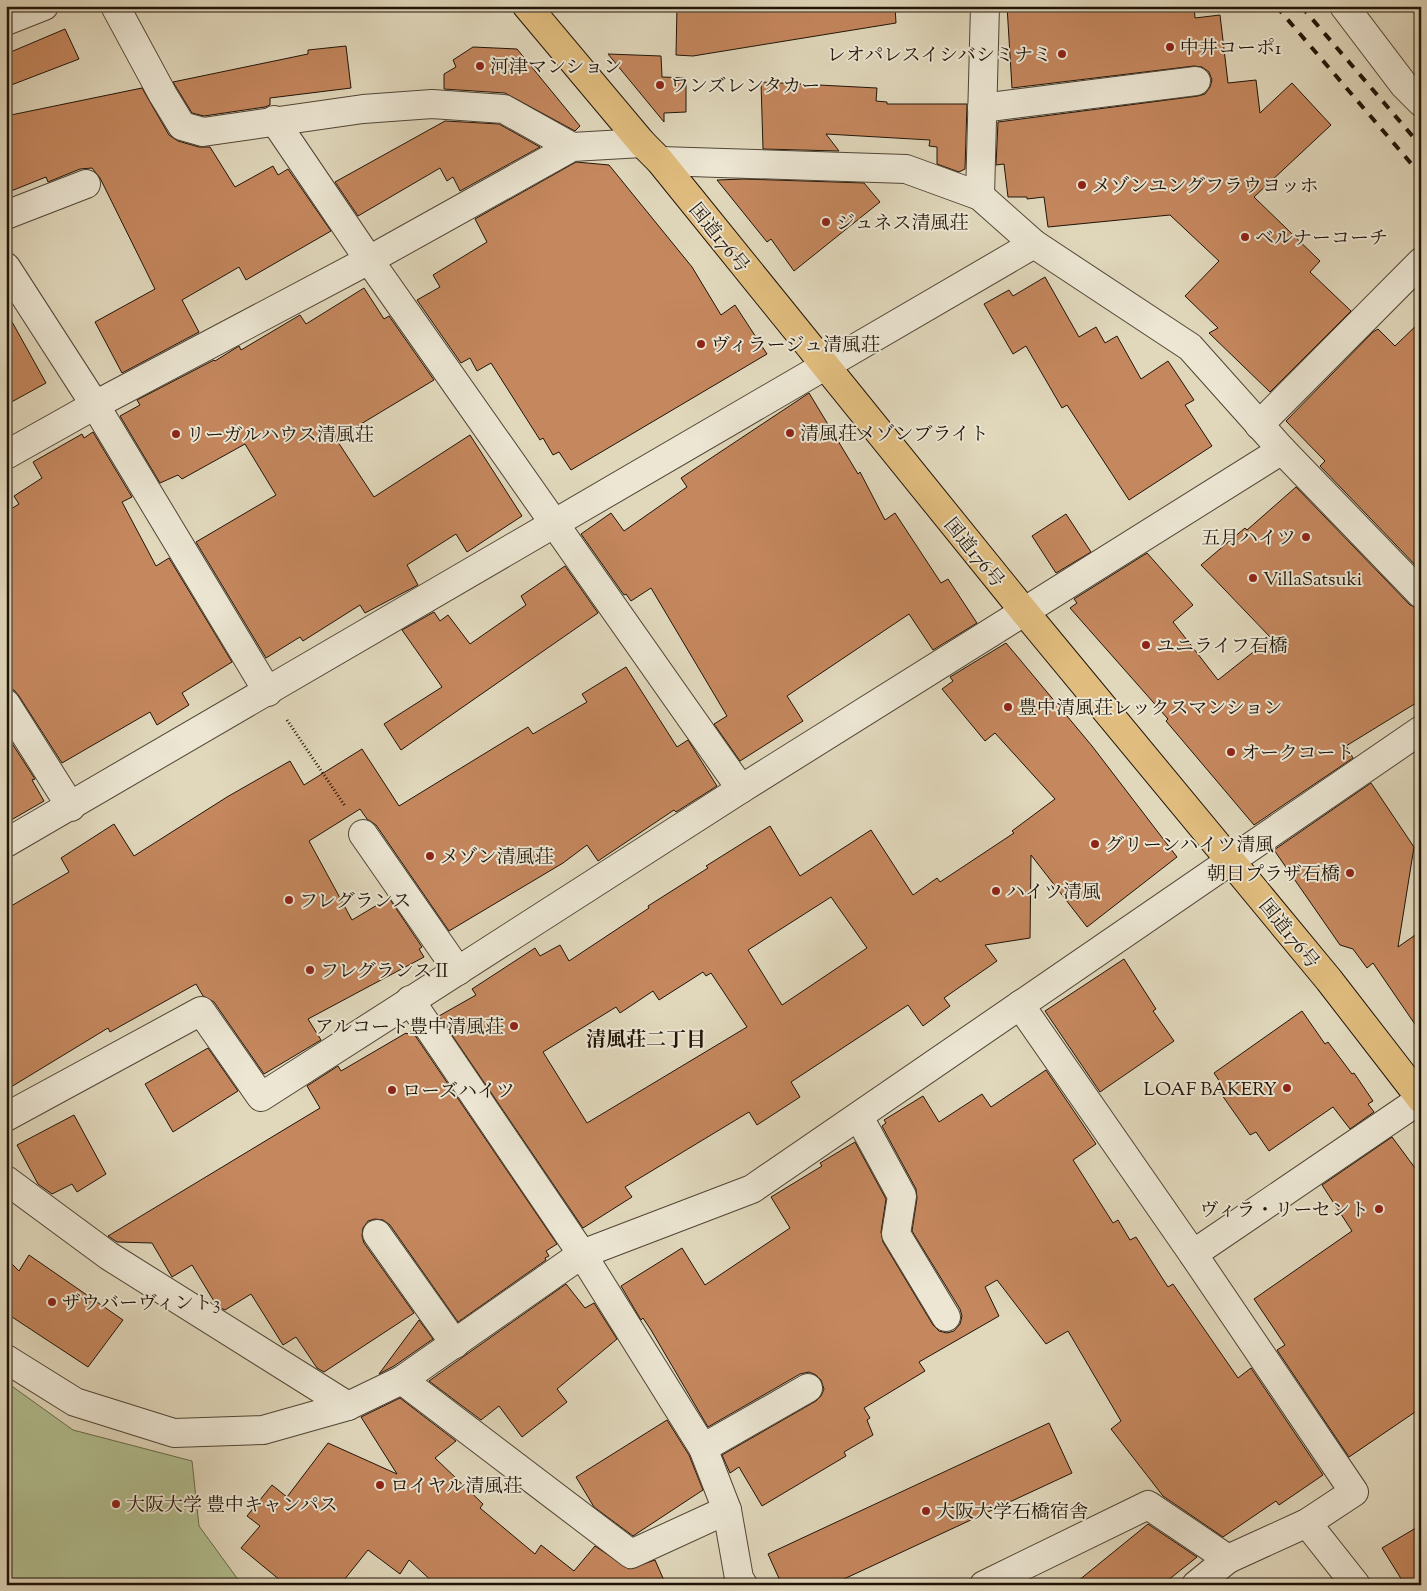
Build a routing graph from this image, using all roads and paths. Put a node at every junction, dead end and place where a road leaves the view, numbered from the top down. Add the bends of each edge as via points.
1 (44, 6) edge
2 (115, 6) edge
3 (527, 6) edge
4 (985, 6) edge
5 (1344, 6) edge
6 (6, 21) edge
7 (1196, 81) dead end
8 (1421, 102) edge
9 (982, 108) junction
10 (274, 120) junction
11 (572, 147) junction
12 (651, 152) junction
13 (86, 184) dead end
14 (980, 196) junction
15 (6, 215) edge
16 (1034, 244) junction
17 (369, 260) junction
18 (1421, 262) edge
19 (6, 267) edge
20 (824, 367) junction
21 (95, 405) junction
22 (1260, 425) junction
23 (1282, 450) junction
24 (6, 455) edge
25 (556, 523) junction
26 (1421, 594) edge
27 (1023, 610) junction
28 (268, 692) junction
29 (6, 704) edge
30 (1421, 730) edge
31 (741, 789) junction
32 (71, 807) junction
33 (363, 834) joint
34 (6, 843) edge
35 (1231, 861) junction
36 (458, 971) junction
37 (410, 1000) junction
38 (1020, 1006) junction
39 (1421, 1099) edge
40 (858, 1116) junction
41 (6, 1117) edge
42 (6, 1180) edge
43 (377, 1234) dead end
44 (582, 1254) junction
45 (1193, 1254) junction
46 (946, 1317) dead end
47 (455, 1344) junction
48 (6, 1359) edge
49 (402, 1380) junction
50 (808, 1388) dead end
51 (348, 1406) junction
52 (703, 1448) junction
53 (727, 1510) junction
54 (1307, 1524) junction
55 (1228, 1559) junction
56 (743, 1585) edge
57 (984, 1585) edge
58 (1196, 1585) edge
59 (1356, 1585) edge

1 - 6 street
2 - 10 street via 182,126 203,132
3 - 12 highway, 国道176号
4 - 9 street
5 - 8 street via 1404,85
7 - 9 street
9 - 14 street
10 - 11 street via 432,104 504,109
10 - 17 street
11 - 12 street
11 - 17 street
12 - 14 street via 906,169
12 - 20 highway, 国道176号
13 - 15 street
14 - 16 street
16 - 20 street
16 - 22 street via 1190,347
17 - 21 street
17 - 25 street
18 - 22 street
19 - 21 street
20 - 25 street
20 - 27 highway, 国道176号
21 - 24 street
21 - 28 street
22 - 23 street
23 - 26 street
23 - 27 street
25 - 28 street
25 - 31 street
27 - 31 street
27 - 35 highway, 国道176号
28 - 32 street
28 - 33 path
29 - 32 street
30 - 35 street
31 - 36 street
32 - 34 street
33 - 36 street
35 - 38 street
35 - 39 highway, 国道176号
36 - 37 street
37 - 41 street via 261,1097 202,1011
37 - 44 street
38 - 40 street
38 - 45 street
39 - 45 street
40 - 44 street via 752,1189
40 - 46 street via 902,1196 896,1234
42 - 51 street via 109,1256
43 - 47 street
44 - 47 street
44 - 52 street
45 - 54 street via 1354,1492
47 - 49 street
48 - 51 street via 75,1402 174,1433 263,1430
49 - 51 street
49 - 53 street via 631,1554
50 - 52 street
52 - 53 street
53 - 56 street
54 - 55 street
54 - 59 street
55 - 57 street via 1148,1505
55 - 58 street

